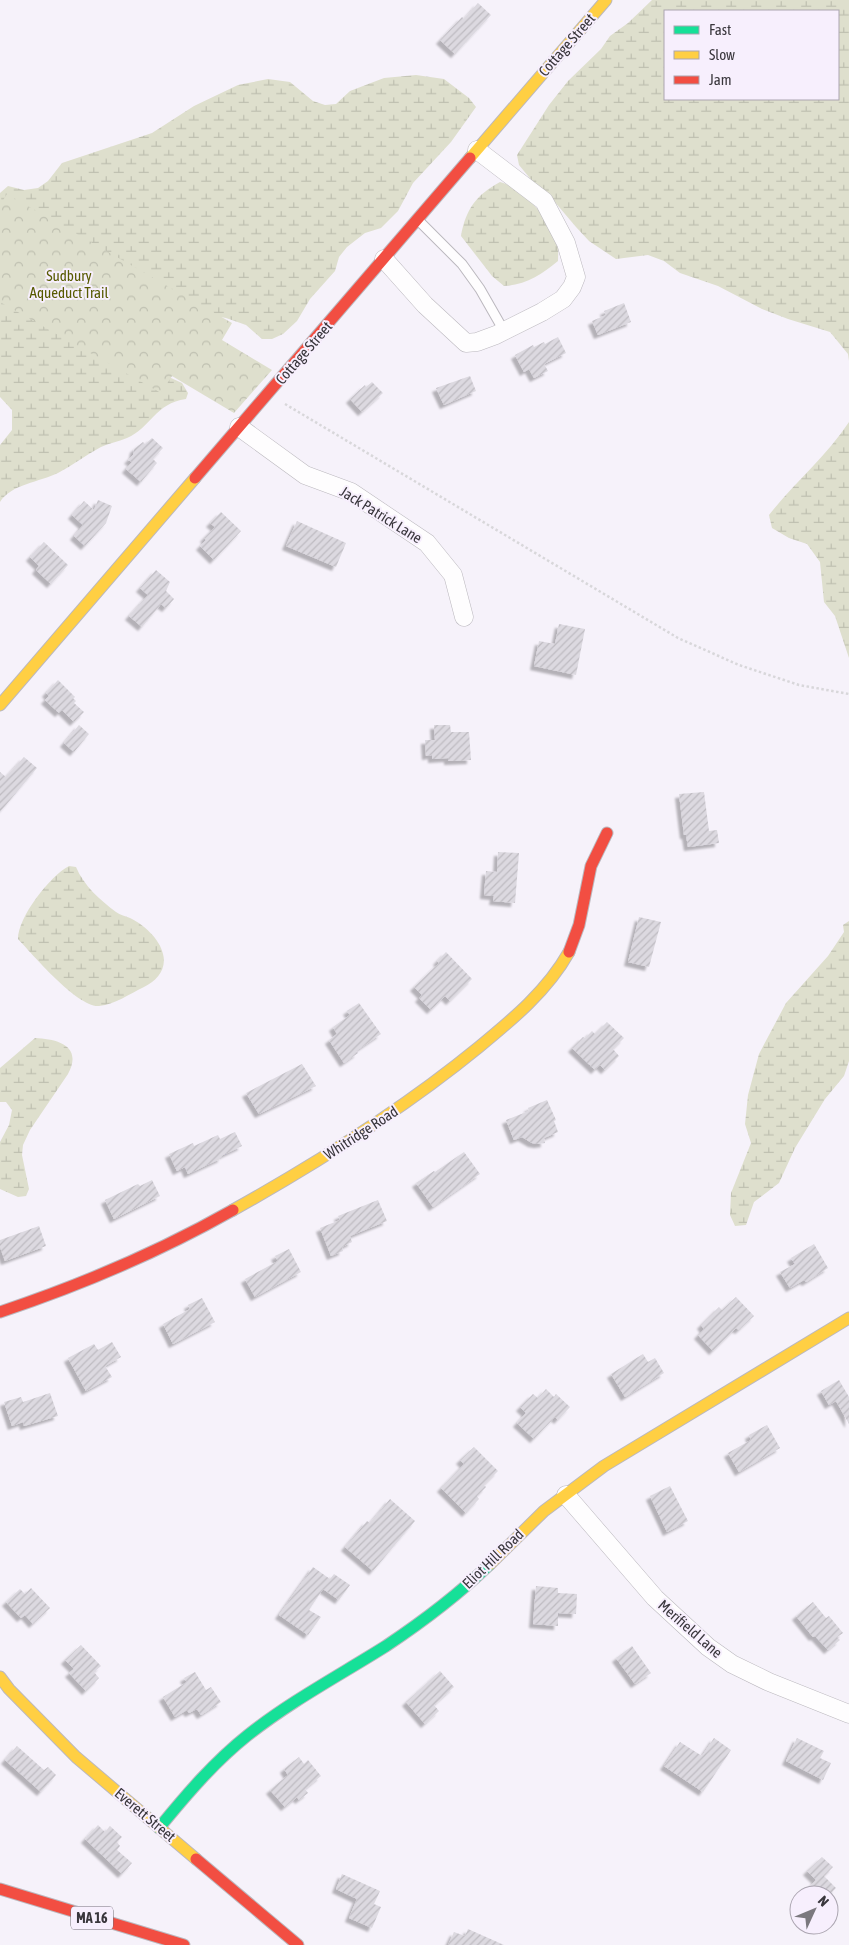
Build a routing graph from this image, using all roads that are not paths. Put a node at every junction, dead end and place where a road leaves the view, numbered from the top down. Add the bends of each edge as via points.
1 (606, 0) edge
2 (478, 150) junction
3 (418, 220) junction
4 (384, 259) junction
5 (504, 331) junction
6 (239, 427) junction
7 (464, 617) dead end
8 (0, 705) edge
9 (608, 833) dead end
10 (0, 1312) edge
11 (849, 1318) edge
12 (566, 1495) junction
13 (0, 1677) edge
14 (849, 1714) edge
15 (159, 1828) junction
16 (0, 1889) edge
17 (184, 1945) edge
18 (298, 1945) edge

1 - 2 street, Cottage Street
2 - 3 street, Cottage Street
2 - 5 street via 544,201 566,243 576,277 563,299
3 - 4 street, Cottage Street
3 - 5 lane via 462,264
4 - 5 street via 425,305 466,343 478,342
4 - 6 street, Cottage Street
6 - 7 street, Jack Patrick Lane via 305,475 351,492 427,543 452,575
6 - 8 street, Cottage Street
9 - 10 street, Whitridge Road via 591,864 580,927 566,958 537,995 430,1087 354,1139 240,1208 117,1270
11 - 12 street, Eliot Hill Road via 604,1466
12 - 14 street, Merifield Lane via 655,1598 708,1647 732,1664 769,1682
12 - 15 street, Eliot Hill Road via 544,1511 474,1580 415,1625 248,1735 197,1782
13 - 15 street, Everett Street via 76,1757
15 - 18 street, Everett Street
16 - 17 street, MA 16

